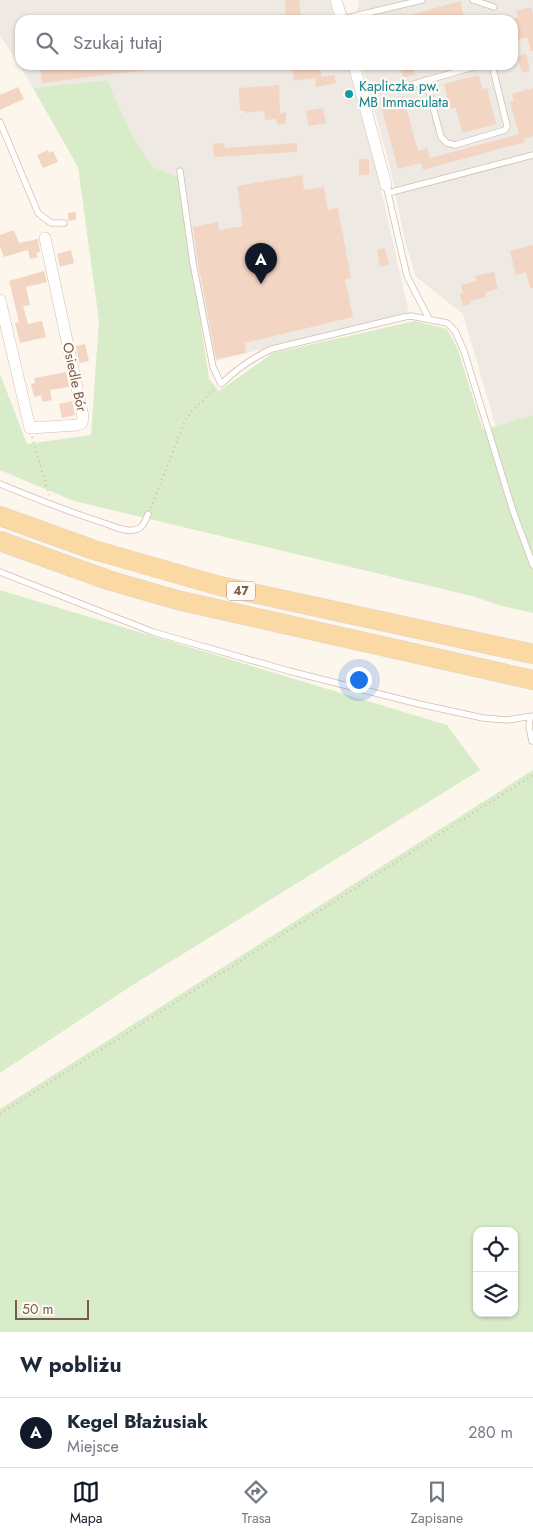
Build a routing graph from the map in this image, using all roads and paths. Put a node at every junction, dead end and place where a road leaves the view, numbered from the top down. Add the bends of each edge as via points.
1 (336, 0) edge
2 (422, 0) edge
3 (473, 0) edge
4 (494, 7) dead end
5 (341, 15) edge
6 (359, 15) edge
7 (355, 70) edge
8 (462, 70) edge
9 (493, 70) edge
10 (426, 80) junction
11 (361, 92) junction
12 (0, 122) edge
13 (533, 156) edge
14 (180, 171) dead end
15 (387, 189) junction
16 (64, 223) dead end
17 (45, 238) dead end
18 (0, 300) edge
19 (429, 319) junction
20 (221, 384) junction
21 (30, 428) junction
22 (0, 484) edge
23 (53, 505) junction
24 (148, 514) joint
25 (0, 516) edge
26 (0, 541) edge
27 (533, 564) edge
28 (0, 572) edge
29 (152, 580) junction
30 (533, 654) edge
31 (533, 680) edge
32 (532, 716) edge
33 (532, 740) edge
34 (533, 774) edge
35 (0, 1114) edge

1 - 5 street
2 - 6 lane
3 - 4 lane
7 - 11 street
8 - 10 lane
9 - 10 lane via 507,126 505,130 455,145 441,137
10 - 11 lane via 404,87
11 - 15 street
12 - 16 lane via 38,212 51,223
13 - 15 lane
14 - 20 lane via 213,367
15 - 19 lane via 407,276
17 - 21 street, Osiedle Bór via 84,420 78,426
18 - 21 street
19 - 20 lane via 404,317 272,349 260,354
19 - 27 lane via 447,323 464,351 513,511
20 - 24 path via 185,421
21 - 23 path
22 - 23 lane
23 - 24 lane via 121,529 134,530 144,524
25 - 29 main road, 47 via 94,550
26 - 29 main road, 47 via 98,577
28 - 32 lane via 152,632 289,671 483,718 507,720
29 - 30 main road, 47 via 220,586
29 - 31 main road, 47 via 254,619
32 - 33 lane via 529,727
34 - 35 path

